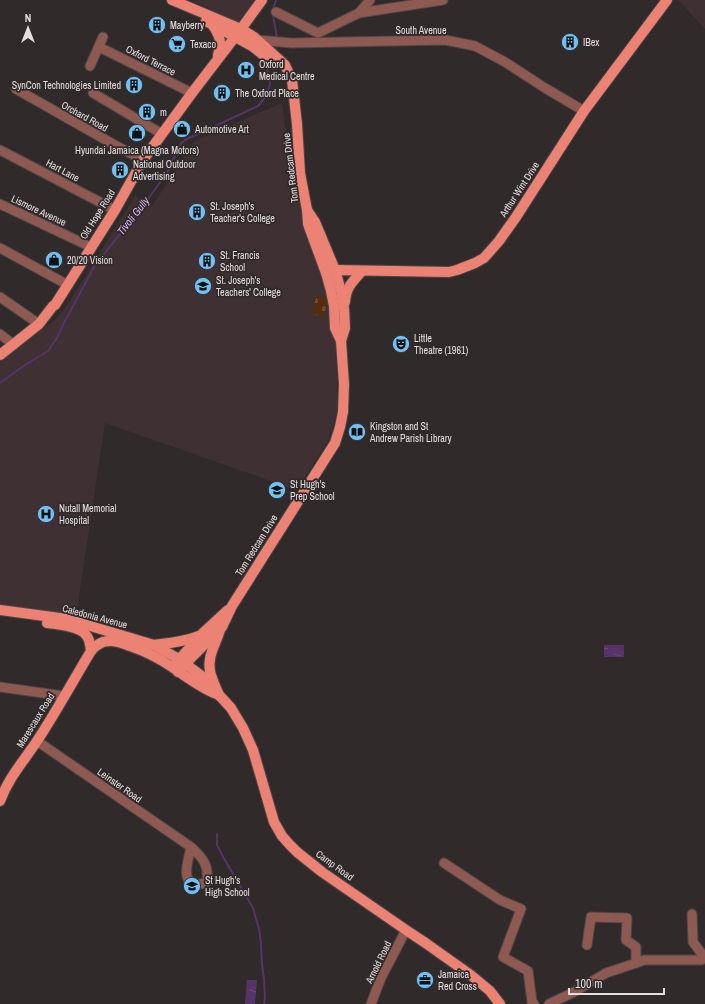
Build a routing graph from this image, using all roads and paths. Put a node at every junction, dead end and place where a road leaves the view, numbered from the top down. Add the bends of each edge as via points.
1 (171, 0) edge
2 (370, 0) edge
3 (443, 0) edge
4 (667, 0) edge
5 (260, 3) edge
6 (276, 12) dead end
7 (360, 13) junction
8 (211, 23) junction
9 (238, 33) junction
10 (104, 37) dead end
11 (257, 40) junction
12 (99, 47) junction
13 (217, 59) junction
14 (90, 66) dead end
15 (16, 89) dead end
16 (93, 93) dead end
17 (192, 93) junction
18 (584, 111) junction
19 (297, 124) junction
20 (162, 134) junction
21 (0, 150) edge
22 (143, 160) junction
23 (0, 204) edge
24 (115, 210) junction
25 (91, 247) junction
26 (0, 248) edge
27 (362, 271) junction
28 (331, 272) junction
29 (68, 285) junction
30 (0, 297) edge
31 (344, 308) junction
32 (39, 324) junction
33 (0, 334) edge
34 (341, 341) junction
35 (14, 344) junction
36 (0, 355) edge
37 (232, 606) junction
38 (0, 610) edge
39 (0, 617) edge
40 (222, 627) junction
41 (202, 634) junction
42 (154, 645) junction
43 (90, 651) junction
44 (179, 666) junction
45 (0, 687) edge
46 (217, 691) junction
47 (64, 696) junction
48 (37, 741) junction
49 (12, 776) junction
50 (0, 783) edge
51 (0, 801) edge
52 (191, 847) dead end
53 (444, 863) dead end
54 (692, 914) dead end
55 (406, 930) junction
56 (587, 945) dead end
57 (703, 960) edge
58 (636, 963) junction
59 (371, 1004) edge
60 (500, 1004) edge
61 (534, 1004) edge
62 (549, 1004) edge

1 - 8 main road
1 - 9 main road
2 - 7 street
3 - 7 street
4 - 18 main road, Arthur Wint Drive
5 - 9 main road, Old Hope Road
5 - 11 main road via 253,24
6 - 7 street via 318,32
8 - 9 main road
8 - 13 main road via 221,44
9 - 11 main road, Tom Redcam Drive
9 - 13 main road, Old Hope Road
9 - 19 main road, Tom Redcam Drive via 279,67 286,82
10 - 12 street
11 - 18 street, South Avenue via 445,40 475,46
11 - 19 main road, Tom Redcam Drive via 285,65 292,80
12 - 14 street
12 - 17 street, Oxford Terrace
13 - 17 main road, Old Hope Road
15 - 22 street, Orchard Road
16 - 20 street
17 - 20 main road, Old Hope Road
18 - 27 main road, Arthur Wint Drive via 516,217 484,258 449,272
19 - 28 main road, Tom Redcam Drive via 300,173 308,224
20 - 22 main road, Old Hope Road
21 - 24 street, Hart Lane
22 - 24 main road, Old Hope Road
23 - 25 street, Lismore Avenue
24 - 25 main road, Old Hope Road
25 - 29 main road, Old Hope Road
26 - 29 street
27 - 28 main road, Arthur Wint Drive
27 - 31 main road via 345,295
28 - 31 main road, Tom Redcam Drive via 341,292
28 - 34 main road, Tom Redcam Drive via 335,328
29 - 32 main road, Old Hope Road
30 - 32 street
31 - 34 main road, Tom Redcam Drive via 345,328
32 - 35 main road, Old Hope Road
33 - 35 street
34 - 37 main road, Tom Redcam Drive via 343,412 335,443
35 - 36 main road, Old Hope Road
37 - 40 main road, Tom Redcam Drive
37 - 41 main road, Tom Redcam Drive
38 - 42 main road, Caledonia Avenue via 66,619
39 - 43 main road, Caledonia Avenue via 75,628 86,635
40 - 44 main road, Tom Redcam Drive
40 - 46 main road via 210,660
41 - 42 main road via 189,640
41 - 44 main road, Tom Redcam Drive
42 - 44 main road, Caledonia Avenue
43 - 44 main road, Caledonia Avenue via 103,642 120,642
43 - 47 main road, Marescaux Road
44 - 46 main road, Camp Road
45 - 47 street
46 - 55 main road, Camp Road via 243,728 274,822 282,836 322,872
47 - 48 main road, Marescaux Road
48 - 49 main road, Marescaux Road
48 - 52 street, Leinster Road
49 - 50 main road
49 - 51 main road, Marescaux Road
53 - 61 street via 500,900 521,909 503,957 528,971
54 - 57 street via 693,942 702,954
55 - 59 street, Arnold Road via 381,978
55 - 60 main road, Camp Road via 472,976 490,991
56 - 58 street via 591,917 627,918 626,940 636,947
57 - 58 street via 644,960
58 - 62 street via 606,973

